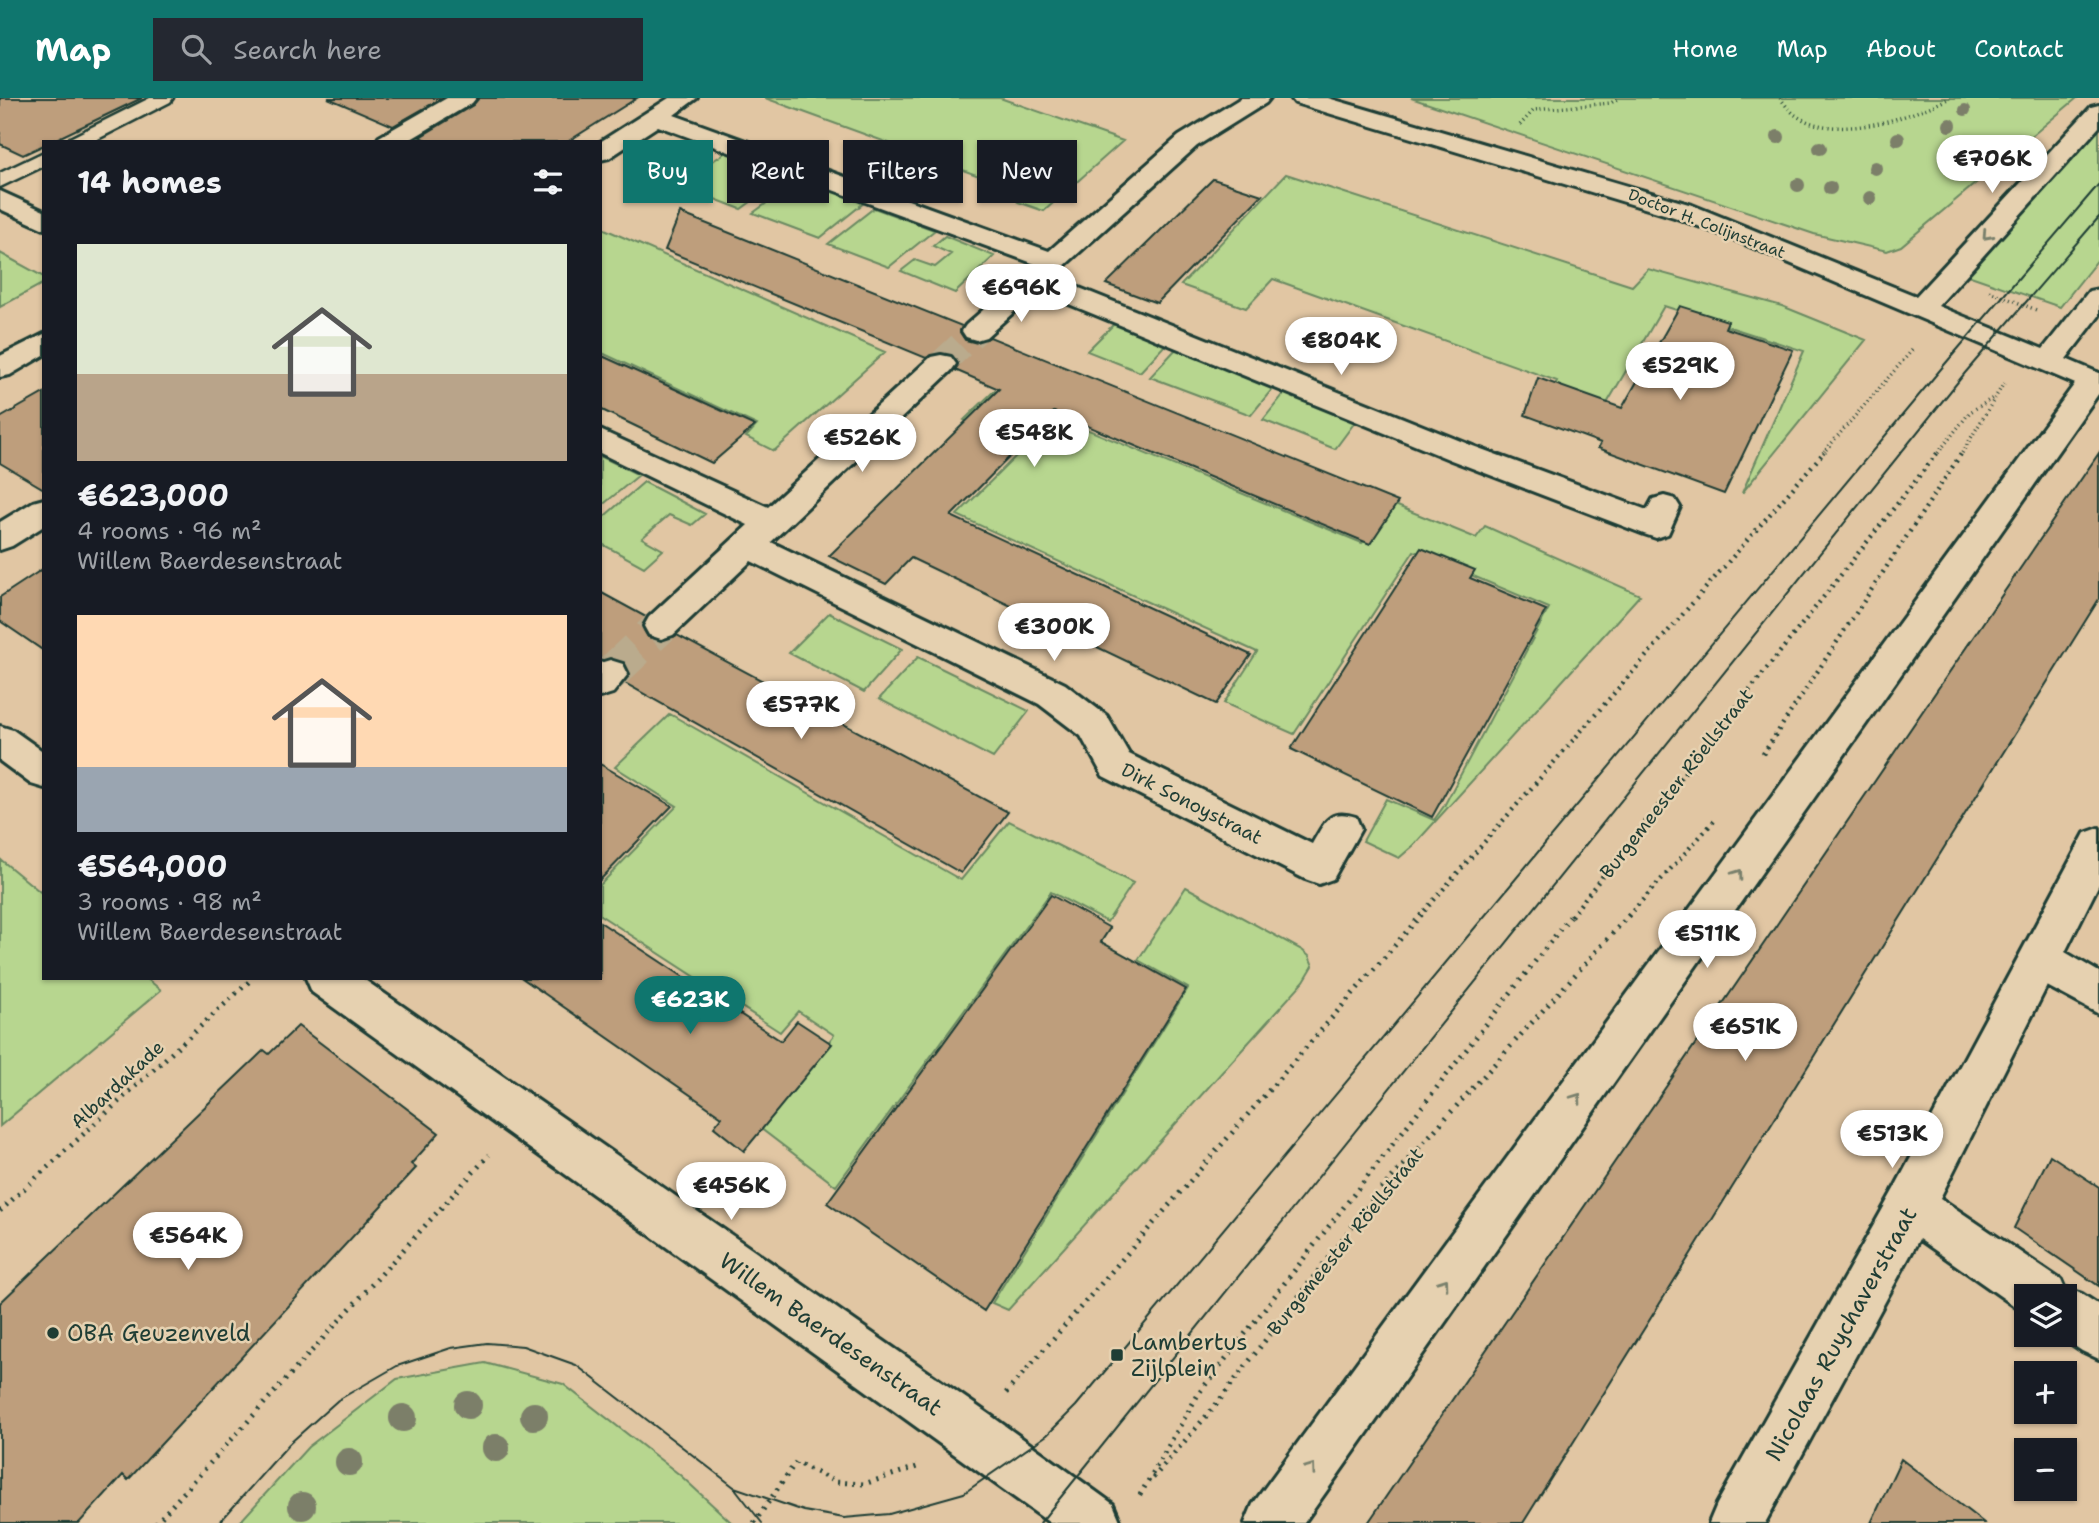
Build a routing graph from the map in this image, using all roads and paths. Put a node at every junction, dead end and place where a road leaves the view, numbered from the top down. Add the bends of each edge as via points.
1 (164, 98) edge
2 (464, 98) edge
3 (685, 98) edge
4 (1258, 98) edge
5 (1303, 98) edge
6 (1619, 98) edge
7 (1780, 98) edge
8 (1950, 98) edge
9 (2099, 112) edge
10 (656, 117) junction
11 (1520, 126) dead end
12 (81, 140) edge
13 (391, 140) edge
14 (602, 152) edge
15 (42, 159) edge
16 (0, 181) edge
17 (0, 199) edge
18 (42, 219) edge
19 (1043, 270) junction
20 (1950, 275) junction
21 (2099, 297) edge
22 (1920, 309) junction
23 (2076, 326) junction
24 (976, 331) tunnel mouth
25 (1919, 343) dead end
26 (42, 344) edge
27 (2048, 363) junction
28 (941, 364) tunnel mouth
29 (0, 368) edge
30 (2007, 380) dead end
31 (2096, 382) edge
32 (1993, 398) junction
33 (602, 441) edge
34 (1664, 507) dead end
35 (42, 511) edge
36 (760, 534) junction
37 (0, 538) edge
38 (662, 626) tunnel mouth
39 (0, 741) edge
40 (1762, 755) dead end
41 (42, 772) edge
42 (1722, 812) dead end
43 (1342, 829) dead end
44 (2099, 845) edge
45 (2039, 959) junction
46 (251, 980) edge
47 (330, 980) edge
48 (2099, 994) edge
49 (523, 1117) junction
50 (1911, 1206) junction
51 (0, 1211) edge
52 (2025, 1284) edge
53 (2077, 1319) edge
54 (2099, 1334) edge
55 (972, 1433) junction
56 (156, 1523) edge
57 (754, 1523) edge
58 (1094, 1523) edge
59 (1272, 1523) edge
60 (1736, 1523) edge

1 - 12 lane
2 - 13 street
3 - 10 street
4 - 19 street via 1188,141
5 - 22 street, Doctor H. Colijnstraat via 1684,211
6 - 11 path via 1611,103 1534,110
7 - 8 path via 1802,119 1829,127 1906,117
9 -> 20 street
10 - 14 street
10 - 19 street
15 - 16 lane
17 - 18 street
19 - 24 street
19 - 34 street via 1462,453 1656,526
20 - 22 street
20 - 23 path
21 - 23 street
22 - 27 street, Doctor H. Colijnstraat
23 - 27 street
25 - 55 path
26 - 29 street
27 - 31 street, Doctor H. Colijnstraat
28 - 36 street
30 - 32 path, Burgemeester Röellstraat
59 -> 31 street
32 - 40 path, Burgemeester Röellstraat via 1977,430
32 - 42 path, Burgemeester Röellstraat via 1970,412 1427,1097 1199,1393 1146,1486 1215,1406 1377,1194
33 - 36 street
35 - 37 street
36 - 38 street
36 - 43 street, Dirk Sonoystraat via 1052,694 1094,726 1116,765 1319,867
39 - 41 street
44 - 45 street, Nicolaas Ruychaverstraat
45 - 48 street
45 - 50 street, Nicolaas Ruychaverstraat
46 - 51 path, Albardakade
47 - 49 street, Willem Baerdesenstraat
49 - 55 street, Willem Baerdesenstraat
49 - 56 path
50 - 52 street
50 - 60 street, Nicolaas Ruychaverstraat
53 - 54 street
55 - 57 path via 918,1467 864,1485 835,1482 796,1462
55 - 58 street, Willem Baerdesenstraat

